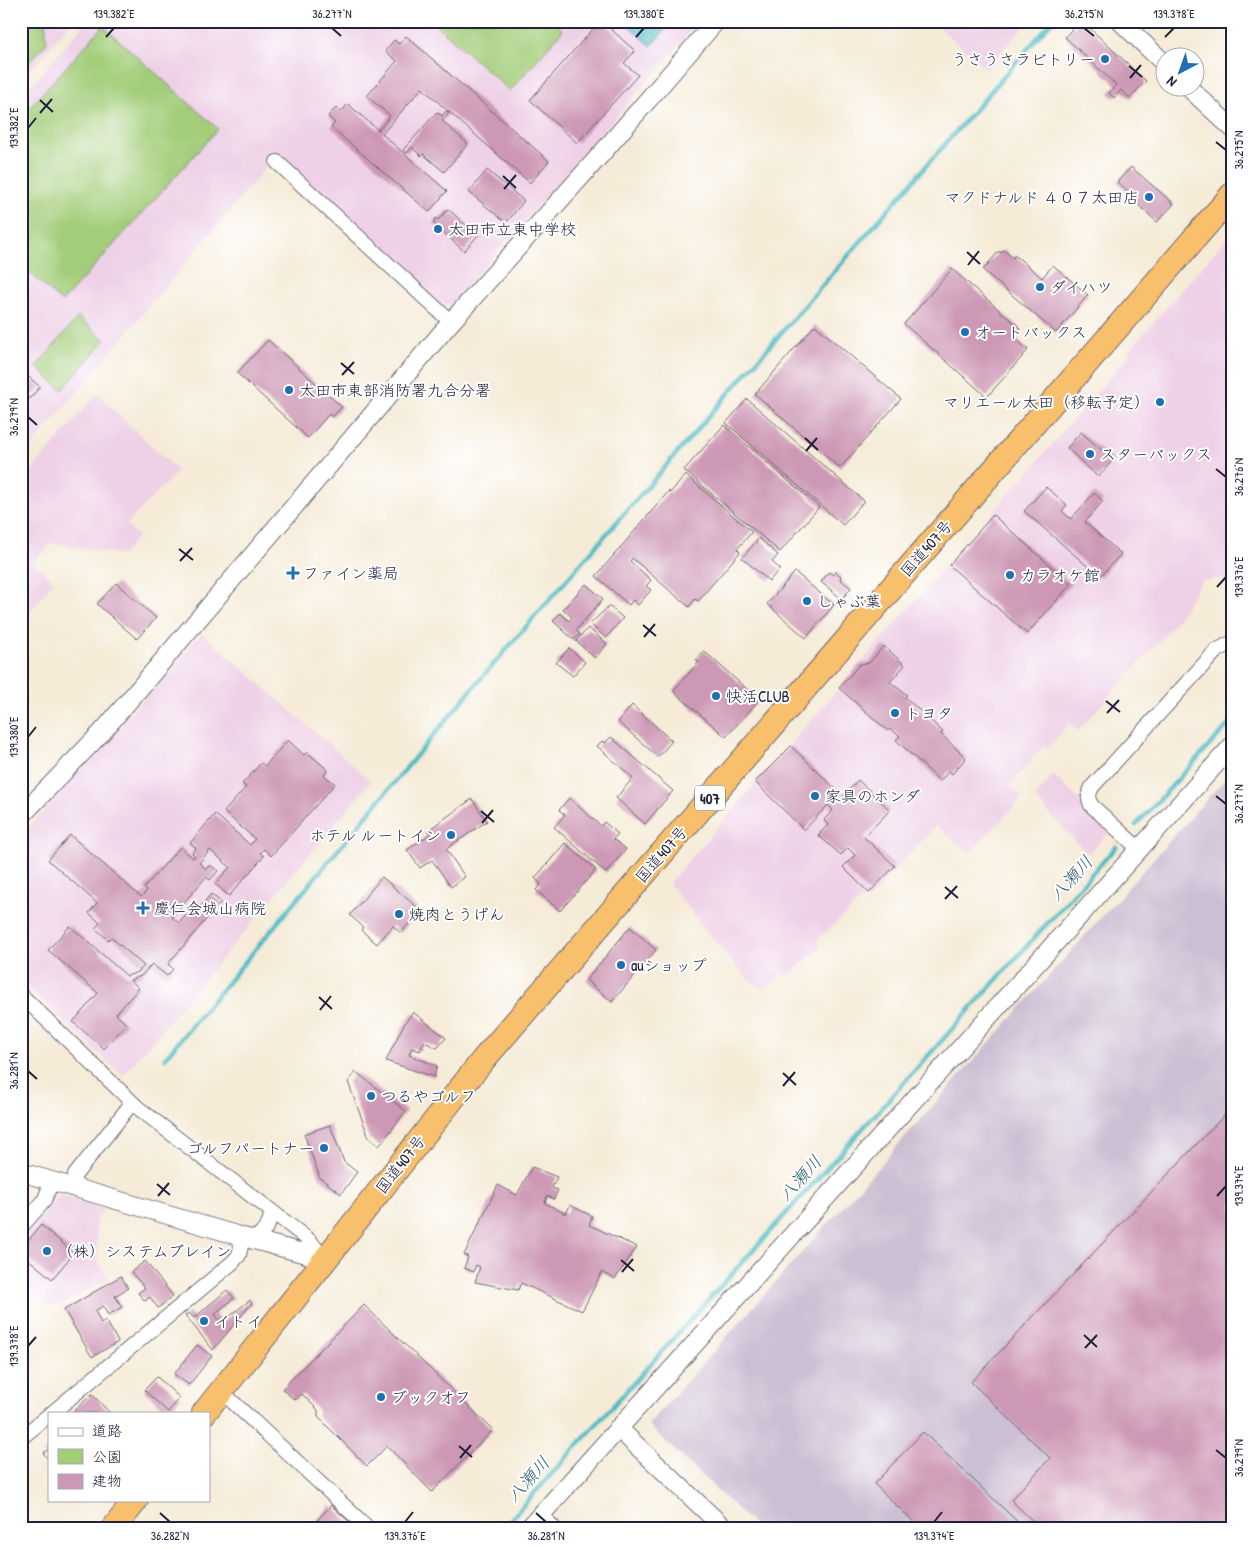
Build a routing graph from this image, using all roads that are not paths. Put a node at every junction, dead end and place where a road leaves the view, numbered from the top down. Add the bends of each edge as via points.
1 (716, 21) edge
2 (1120, 21) edge
3 (1156, 55) edge
4 (1200, 98) edge
5 (1232, 128) edge
6 (277, 162) dead end
7 (1232, 195) edge
8 (451, 322) junction
9 (1229, 644) dead end
10 (1232, 746) edge
11 (21, 816) edge
12 (1140, 850) junction
13 (21, 995) edge
14 (132, 1103) junction
15 (21, 1172) edge
16 (52, 1180) junction
17 (71, 1186) junction
18 (271, 1211) junction
19 (21, 1226) edge
20 (247, 1238) junction
21 (325, 1259) junction
22 (222, 1391) junction
23 (53, 1412) edge
24 (205, 1412) edge
25 (48, 1417) edge
26 (618, 1428) junction
27 (21, 1438) edge
28 (134, 1502) edge
29 (535, 1522) edge
30 (114, 1528) edge
31 (368, 1528) edge
32 (554, 1528) edge
33 (724, 1528) edge

1 - 8 street
2 - 3 street
4 - 5 street
6 - 8 street
7 - 21 highway, 国道407号 / 407 via 483,1060
8 - 11 street via 103,731
9 - 12 street via 1216,651 1089,793 1091,805
10 - 12 street
12 - 26 street
13 - 14 street
14 - 17 street via 75,1175
14 - 18 street
15 - 16 street
16 - 17 street
16 - 19 street via 44,1201
17 - 20 street
18 - 20 street via 267,1228 261,1234
18 - 21 street via 310,1241
20 - 21 street
20 - 23 street via 233,1262
21 - 22 highway, 国道407号 / 407
22 - 24 highway, 国道407号 / 407
22 - 31 street
25 - 27 street
26 - 29 street
26 - 33 street
28 - 30 highway
29 - 32 street

